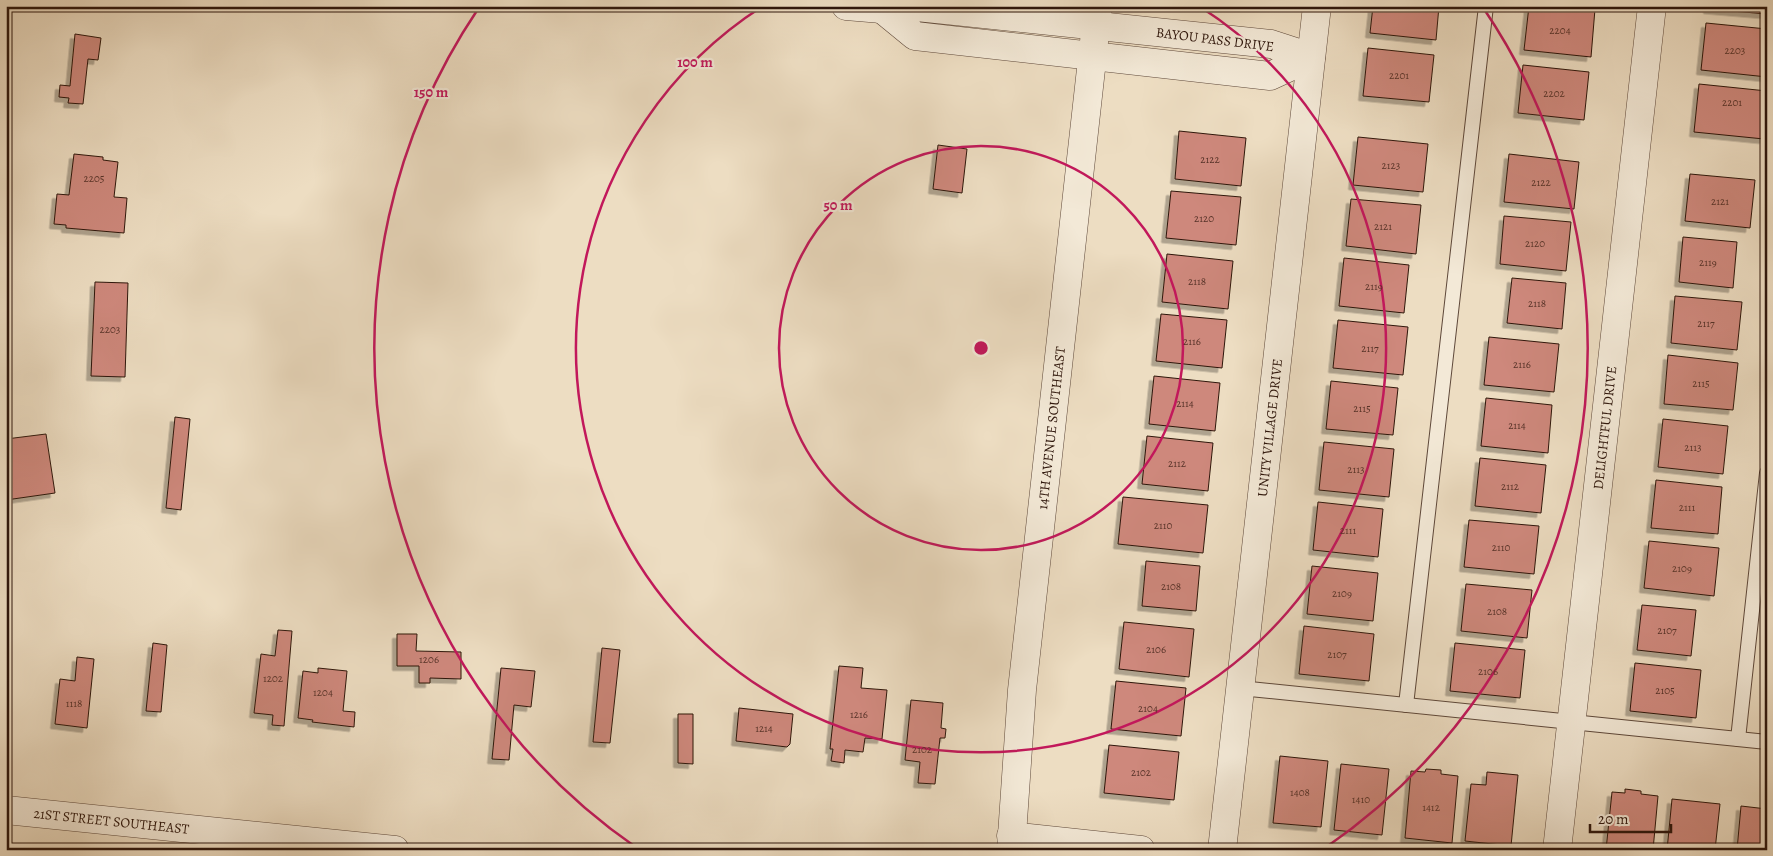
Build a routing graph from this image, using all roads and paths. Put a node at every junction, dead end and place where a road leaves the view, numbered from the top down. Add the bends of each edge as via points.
1 (846, 6) edge
2 (1317, 6) edge
3 (1486, 6) edge
4 (1652, 6) edge
5 (882, 8) edge
6 (1097, 16) edge
7 (1093, 56) junction
8 (1312, 57) junction
9 (1767, 473) edge
10 (1240, 688) junction
11 (1406, 705) junction
12 (1571, 722) junction
13 (1738, 739) junction
14 (1767, 742) edge
15 (6, 810) edge
16 (1011, 843) edge
17 (395, 850) edge
18 (1141, 850) edge
19 (1222, 850) edge
20 (1557, 850) edge

1 - 5 street, BAYOU PASS DRIVE
2 - 8 street, UNITY VILLAGE DRIVE
3 - 11 lane
4 - 12 street, DELIGHTFUL DRIVE
5 - 6 street, BAYOU PASS DRIVE
5 - 7 street, BAYOU PASS DRIVE via 915,36
6 - 7 street, 14TH AVENUE SOUTHEAST
6 - 8 street, BAYOU PASS DRIVE via 1270,44
7 - 8 street, BAYOU PASS DRIVE via 1270,76
7 - 16 street, 14TH AVENUE SOUTHEAST via 1022,690
8 - 10 street, UNITY VILLAGE DRIVE
9 - 13 lane
10 - 11 lane
10 - 19 street, UNITY VILLAGE DRIVE
11 - 12 lane
12 - 13 lane
12 - 20 street, DELIGHTFUL DRIVE
13 - 14 lane
15 - 17 street, 21ST STREET SOUTHEAST
16 - 18 street

